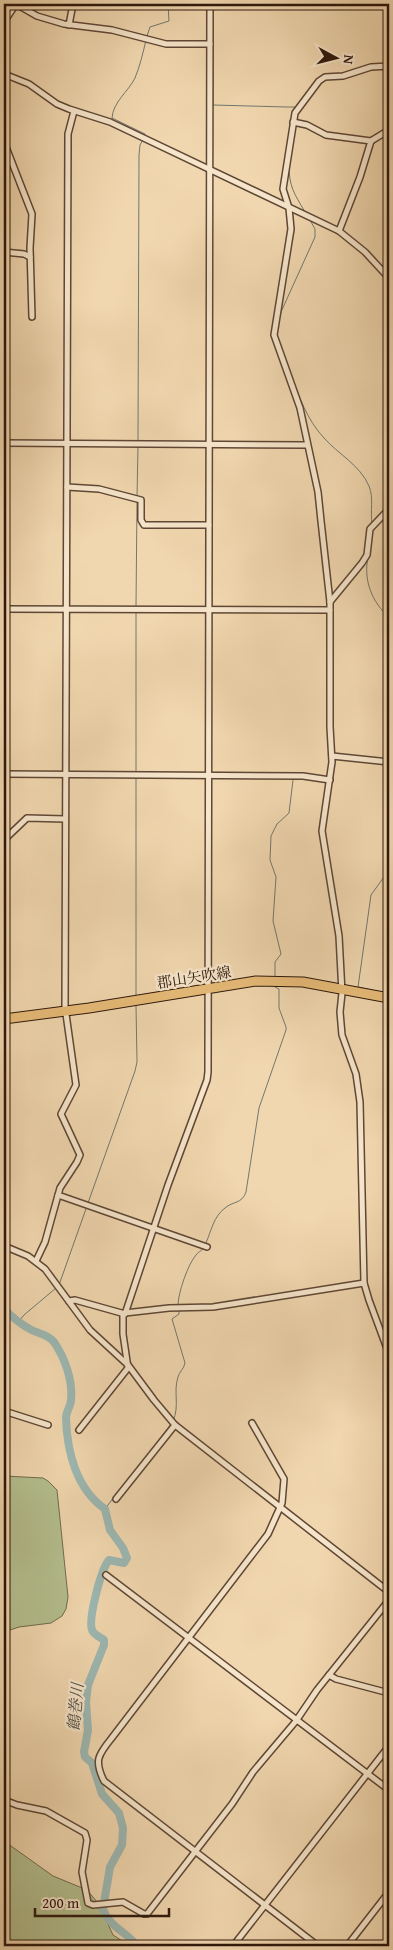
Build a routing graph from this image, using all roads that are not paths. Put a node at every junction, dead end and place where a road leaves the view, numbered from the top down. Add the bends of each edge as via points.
1 (16, 4) edge
2 (72, 4) edge
3 (210, 4) edge
4 (4, 22) edge
5 (69, 25) junction
6 (210, 44) junction
7 (389, 66) edge
8 (4, 74) edge
9 (74, 111) junction
10 (293, 122) junction
11 (389, 130) edge
12 (370, 141) junction
13 (4, 142) edge
14 (210, 169) junction
15 (289, 208) junction
16 (339, 232) junction
17 (4, 252) edge
18 (30, 257) junction
19 (389, 278) edge
20 (32, 318) dead end
21 (4, 443) edge
22 (67, 444) junction
23 (209, 444) junction
24 (307, 445) junction
25 (67, 487) junction
26 (389, 508) edge
27 (209, 525) junction
28 (330, 602) junction
29 (4, 609) edge
30 (66, 609) junction
31 (209, 610) junction
32 (330, 610) junction
33 (332, 756) junction
34 (389, 762) edge
35 (4, 774) edge
36 (66, 775) junction
37 (208, 775) junction
38 (330, 780) junction
39 (65, 819) junction
40 (4, 840) edge
41 (207, 988) junction
42 (342, 990) junction
43 (389, 998) edge
44 (66, 1011) junction
45 (4, 1019) edge
46 (58, 1195) junction
47 (154, 1228) junction
48 (4, 1246) edge
49 (207, 1247) dead end
50 (36, 1261) junction
51 (364, 1283) junction
52 (69, 1300) junction
53 (124, 1314) junction
54 (389, 1354) edge
55 (128, 1366) junction
56 (4, 1411) edge
57 (252, 1424) dead end
58 (48, 1425) dead end
59 (175, 1425) junction
60 (78, 1430) dead end
61 (116, 1499) dead end
62 (279, 1506) junction
63 (106, 1575) dead end
64 (389, 1592) edge
65 (389, 1600) edge
66 (189, 1638) junction
67 (329, 1675) junction
68 (389, 1693) edge
69 (296, 1721) junction
70 (389, 1746) edge
71 (368, 1775) junction
72 (389, 1790) edge
73 (4, 1800) edge
74 (194, 1852) junction
75 (389, 1892) edge
76 (266, 1905) junction
77 (233, 1946) edge
78 (318, 1946) edge
79 (347, 1946) edge

1 - 4 street
1 - 5 street via 38,16
2 - 5 street
3 - 6 street
5 - 6 street via 112,30 166,44
6 - 14 street
7 - 10 street via 371,67 346,76 325,77 298,107
8 - 9 street via 29,84 57,104
9 - 14 street via 110,122
9 - 22 street via 68,134
10 - 12 street via 326,135
10 - 15 street via 283,189
11 - 12 street
12 - 16 street
13 - 18 street via 31,209
14 - 15 street
14 - 23 street
15 - 16 street
15 - 24 street via 291,229 274,338 299,403
16 - 19 street via 365,252
17 - 18 street
18 - 20 street
21 - 22 street
22 - 23 street
22 - 25 street
23 - 24 street
23 - 27 street
24 - 28 street via 318,492
25 - 27 street via 100,489 141,500 144,525
25 - 30 street
26 - 28 street via 370,529 367,555 362,563
27 - 31 street
28 - 32 street
29 - 30 street
30 - 31 street
30 - 36 street
31 - 32 street
31 - 37 street
32 - 33 street
33 - 34 street
33 - 38 street
35 - 36 street
36 - 37 street
36 - 39 street
37 - 38 street via 303,776
37 - 41 street
38 - 42 street via 322,831 336,912
39 - 40 street via 27,818
39 - 44 street
41 - 42 main road, 郡山矢吹線 via 272,980
41 - 44 main road, 郡山矢吹線
41 - 47 street via 207,1080
42 - 43 main road, 郡山矢吹線
42 - 51 street via 342,1035 356,1074 360,1102
44 - 45 main road, 郡山矢吹線
44 - 46 street via 76,1086 61,1114 80,1155
46 - 47 street
46 - 50 street via 45,1242
47 - 49 street
47 - 53 street
48 - 50 street
50 - 52 street
51 - 53 street via 213,1307
51 - 54 street
52 - 53 street
52 - 55 street via 90,1330
53 - 55 street via 123,1334
55 - 59 street
55 - 60 street
56 - 58 street
57 - 62 street via 283,1476 282,1503
59 - 61 street
59 - 62 street
62 - 64 street
62 - 66 street via 264,1541
63 - 66 street
65 - 67 street
66 - 69 street
66 - 74 street via 97,1760 104,1781
67 - 68 street
67 - 69 street
69 - 71 street
69 - 74 street via 253,1772
70 - 71 street
71 - 72 street
71 - 76 street
73 - 74 street via 46,1811 85,1833 87,1844 82,1872 89,1904 123,1902 147,1914
74 - 76 street
75 - 79 street
76 - 77 street
76 - 78 street

